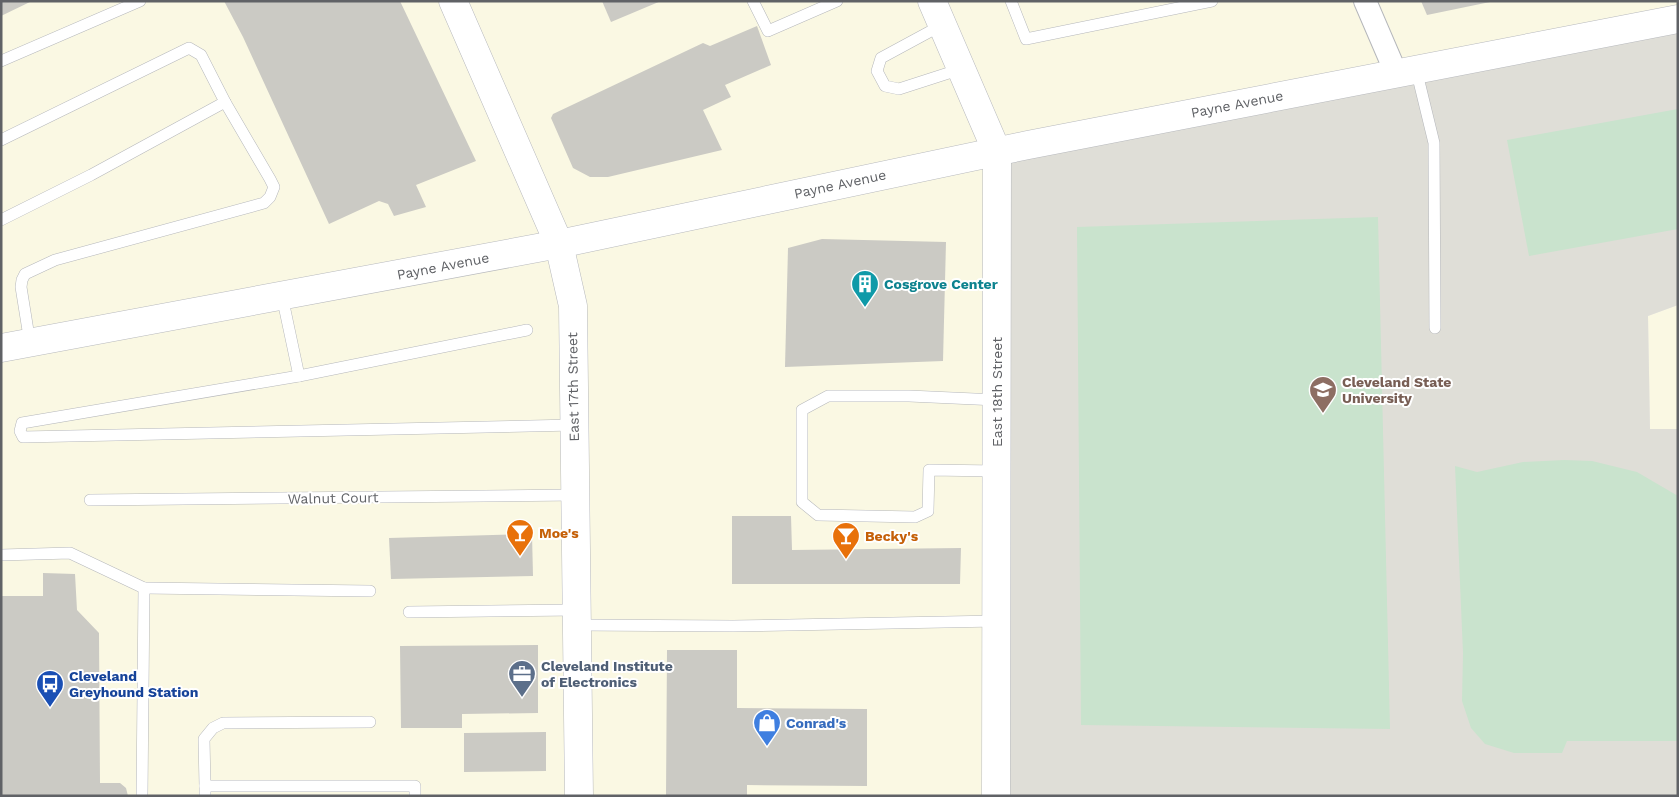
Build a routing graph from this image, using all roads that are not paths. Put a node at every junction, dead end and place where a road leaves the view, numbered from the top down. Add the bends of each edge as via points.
1 (140, 1) edge
2 (453, 1) edge
3 (754, 1) edge
4 (837, 1) edge
5 (1011, 1) edge
6 (1212, 1) edge
7 (1365, 1) edge
8 (937, 13) edge
9 (1678, 19) edge
10 (1, 61) edge
11 (961, 68) junction
12 (1406, 71) junction
13 (225, 102) junction
14 (1, 140) edge
15 (997, 152) junction
16 (1, 220) edge
17 (560, 244) junction
18 (282, 296) junction
19 (1435, 328) dead end
20 (527, 330) dead end
21 (30, 343) junction
22 (1, 348) edge
23 (299, 376) junction
24 (997, 400) junction
25 (574, 425) junction
26 (997, 470) junction
27 (575, 495) junction
28 (90, 500) dead end
29 (1, 555) edge
30 (144, 588) junction
31 (370, 591) dead end
32 (409, 612) dead end
33 (577, 618) junction
34 (997, 621) junction
35 (370, 722) dead end
36 (205, 791) edge
37 (142, 796) edge
38 (415, 796) edge
39 (579, 796) edge
40 (996, 796) edge

1 - 10 lane
2 - 17 street, East 17th Street
3 - 4 lane via 768,31
5 - 6 lane via 1026,39
7 - 12 street
8 - 11 street, East 18th Street
8 - 11 lane via 881,58 877,71 885,86 899,89
9 - 12 street, Payne Avenue
11 - 15 street, East 18th Street
12 - 15 street, Payne Avenue
12 - 19 lane via 1434,143
13 - 14 lane via 201,55 189,48
13 - 16 lane
13 - 21 lane via 274,187 270,197 264,203 55,260 25,274 21,287
15 - 17 street, Payne Avenue
15 - 24 street, East 18th Street
17 - 18 street, Payne Avenue
17 - 25 street, East 17th Street via 573,306
18 - 21 street, Payne Avenue
18 - 23 lane
20 - 23 lane
21 - 22 street, Payne Avenue
23 - 25 lane via 22,423 20,430 23,437
24 - 26 street, East 18th Street
24 - 26 lane via 828,396 802,410 802,502 818,514 915,517 928,511 929,470
25 - 27 street, East 17th Street
26 - 34 street, East 18th Street
27 - 28 lane, Walnut Court
27 - 33 street, East 17th Street
29 - 30 lane via 70,553
30 - 31 lane
30 - 37 lane
32 - 33 lane
33 - 34 lane via 733,626
33 - 39 street, East 17th Street
34 - 40 street, East 18th Street
35 - 36 lane via 223,723 213,728 204,739
36 - 38 lane via 416,786

